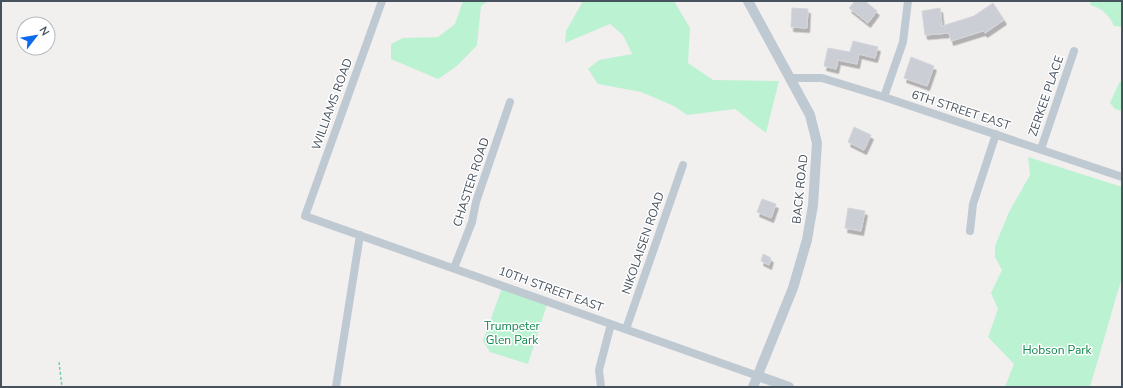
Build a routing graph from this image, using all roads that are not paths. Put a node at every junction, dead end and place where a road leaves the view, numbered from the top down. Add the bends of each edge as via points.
1 (382, 1) edge
2 (748, 1) edge
3 (908, 1) edge
4 (1074, 51) dead end
5 (791, 78) junction
6 (884, 97) junction
7 (510, 102) dead end
8 (996, 134) junction
9 (1041, 149) junction
10 (683, 165) dead end
11 (1122, 177) edge
12 (305, 216) joint
13 (970, 231) dead end
14 (360, 235) junction
15 (454, 268) junction
16 (611, 324) junction
17 (626, 329) junction
18 (758, 376) junction
19 (336, 387) edge
20 (601, 387) edge
21 (753, 387) edge
22 (789, 387) edge

1 - 12 street, WILLIAMS ROAD
2 - 5 street, BACK ROAD
3 - 6 street via 903,42
4 - 9 street, ZERKEE PLACE
5 - 6 street, 6TH STREET EAST via 822,78
5 - 18 street, BACK ROAD via 810,115 817,143 813,205 807,240 793,288
6 - 8 street, 6TH STREET EAST
7 - 15 street, CHASTER ROAD via 476,202 472,222
8 - 9 street, 6TH STREET EAST
8 - 13 street via 973,204
9 - 11 street, 6TH STREET EAST
10 - 17 street, NIKOLAISEN ROAD
12 - 14 street, 10TH STREET EAST
14 - 15 street, 10TH STREET EAST
14 - 19 street
15 - 16 street, 10TH STREET EAST
16 - 17 street, 10TH STREET EAST
16 - 20 street via 599,370
17 - 18 street, 10TH STREET EAST
18 - 21 street, BACK ROAD
18 - 22 street, 10TH STREET EAST

